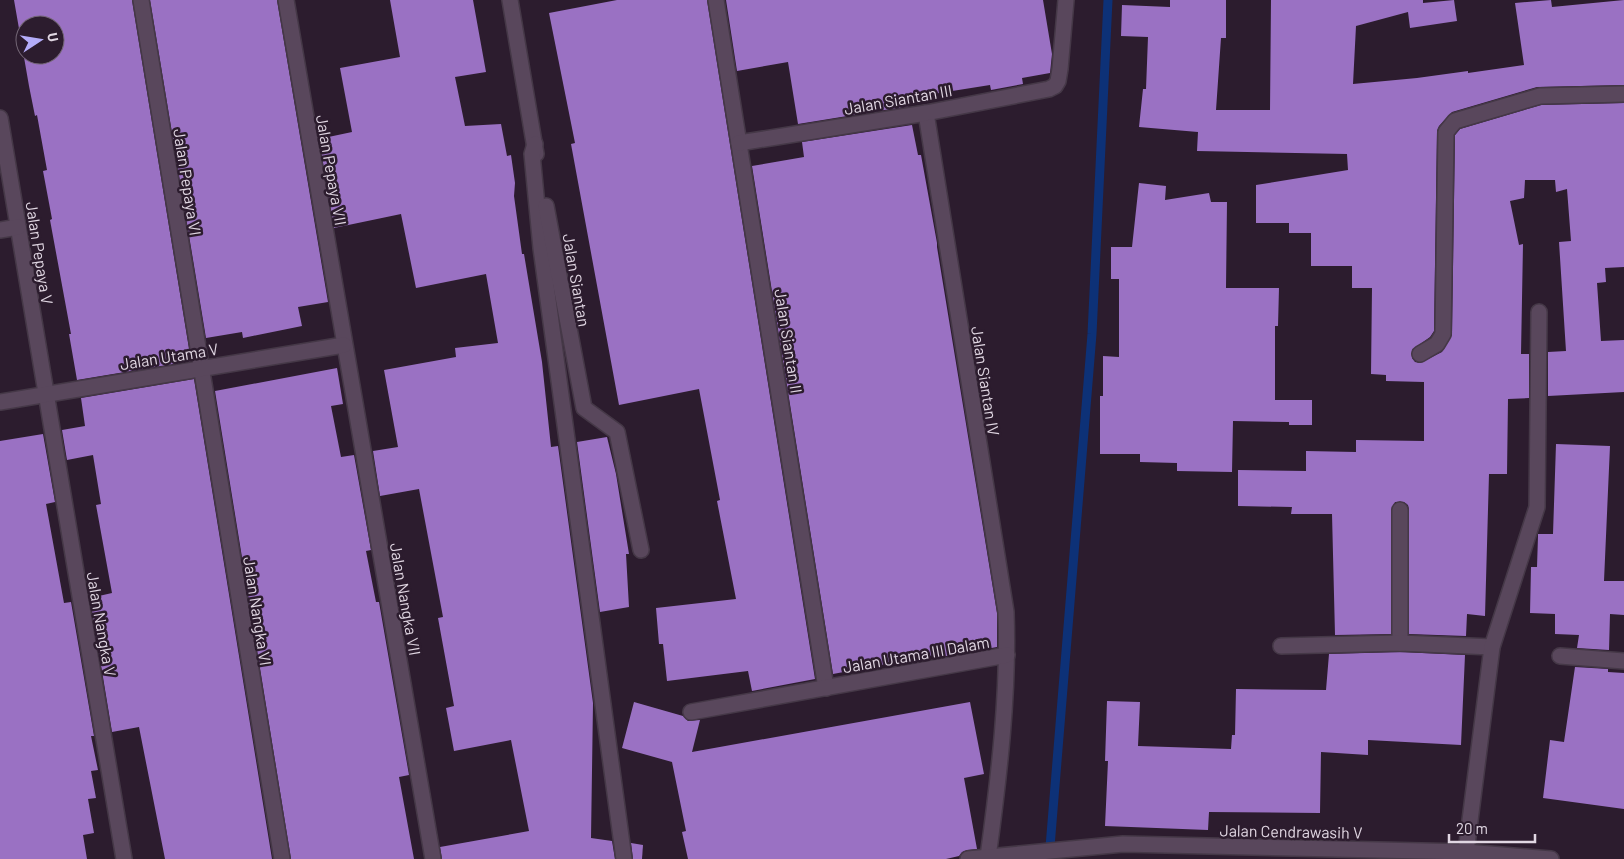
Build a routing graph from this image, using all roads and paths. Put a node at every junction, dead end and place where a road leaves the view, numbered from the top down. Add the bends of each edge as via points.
1 (141, 0) edge
2 (286, 0) edge
3 (510, 0) edge
4 (716, 0) edge
5 (1066, 0) edge
6 (1624, 94) edge
7 (926, 113) junction
8 (0, 118) edge
9 (739, 143) junction
10 (535, 144) junction
11 (18, 227) junction
12 (0, 230) edge
13 (1539, 312) dead end
14 (344, 345) junction
15 (1420, 354) dead end
16 (200, 369) junction
17 (45, 394) junction
18 (0, 402) edge
19 (1400, 510) dead end
20 (641, 550) dead end
21 (1400, 643) junction
22 (1281, 646) dead end
23 (1492, 647) junction
24 (1007, 656) junction
25 (1560, 656) dead end
26 (1624, 661) edge
27 (826, 688) junction
28 (690, 712) dead end
29 (1466, 852) junction
30 (988, 857) junction
31 (1014, 857) edge
32 (124, 859) edge
33 (282, 859) edge
34 (433, 859) edge
35 (624, 859) edge
36 (968, 859) edge
37 (1552, 859) edge

1 - 16 street, Jalan Pepaya VI
2 - 14 street, Jalan Pepaya VII
3 - 10 street, Jalan Siantan
4 - 9 street, Jalan Siantan II
5 - 7 street, Jalan Siantan III via 1055,86
6 - 15 street via 1540,96 1455,121 1446,132 1443,334 1437,344
7 - 9 street, Jalan Siantan III
7 - 24 street, Jalan Siantan IV via 1006,612
8 - 11 street, Jalan Pepaya V
9 - 27 street, Jalan Siantan II
10 - 20 street, Jalan Siantan via 584,408 617,432
10 - 35 street via 532,154 541,248
11 - 12 street
11 - 17 street, Jalan Pepaya V
13 - 23 street via 1537,507
14 - 16 street, Jalan Utama V
14 - 34 street, Jalan Nangka VII
16 - 17 street, Jalan Utama V
16 - 33 street, Jalan Nangka VI
17 - 18 street, Jalan Utama V
17 - 32 street, Jalan Nangka V
19 - 21 street
21 - 22 street
21 - 23 street
23 - 29 street
24 - 27 street, Jalan Utama III Dalam
24 - 30 street, Jalan Utama III Dalam
25 - 26 street
27 - 28 street, Jalan Utama III Dalam
29 - 31 street, Jalan Cendrawasih V via 1123,844
29 - 37 street, Jalan Cendrawasih V
30 - 31 street, Jalan Cendrawasih V
30 - 36 street, Jalan Cendrawasih V

